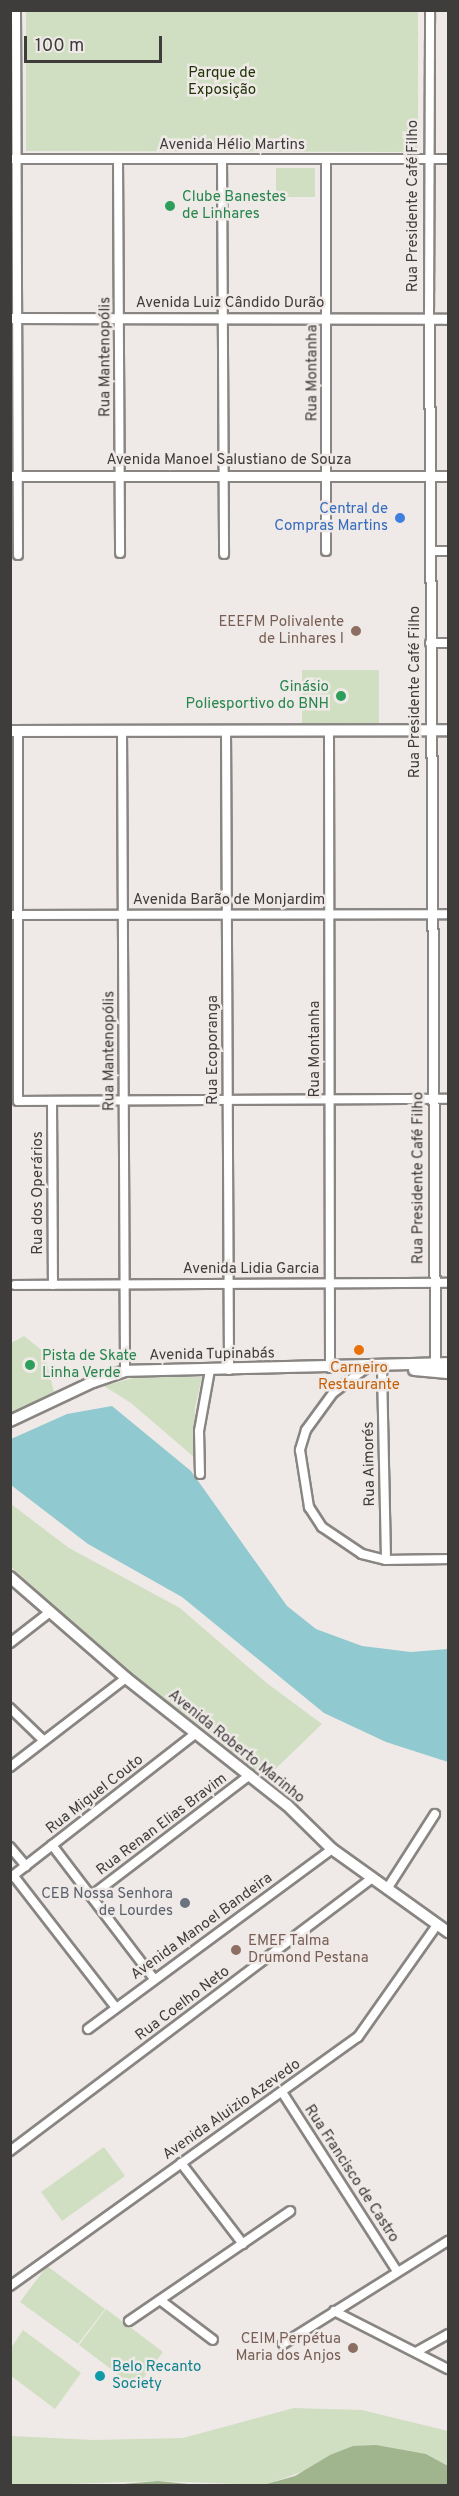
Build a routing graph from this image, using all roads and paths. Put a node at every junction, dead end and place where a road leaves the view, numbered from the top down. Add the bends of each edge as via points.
1 (16, 10) edge
2 (430, 10) edge
3 (430, 159) junction
4 (448, 159) edge
5 (13, 160) edge
6 (118, 160) junction
7 (222, 160) junction
8 (326, 160) junction
9 (13, 318) edge
10 (119, 319) junction
11 (223, 319) junction
12 (326, 319) junction
13 (429, 319) junction
14 (448, 319) edge
15 (14, 476) edge
16 (120, 476) junction
17 (224, 476) junction
18 (326, 476) junction
19 (430, 476) junction
20 (448, 476) edge
21 (326, 551) dead end
22 (430, 551) junction
23 (448, 551) edge
24 (120, 554) dead end
25 (224, 554) dead end
26 (18, 555) dead end
27 (448, 643) edge
28 (430, 644) junction
29 (122, 730) junction
30 (226, 730) junction
31 (328, 730) junction
32 (430, 730) junction
33 (448, 730) edge
34 (14, 731) edge
35 (329, 914) junction
36 (432, 914) junction
37 (448, 914) edge
38 (14, 915) edge
39 (123, 915) junction
40 (227, 915) junction
41 (433, 1099) junction
42 (448, 1099) edge
43 (124, 1100) junction
44 (228, 1100) junction
45 (329, 1100) junction
46 (52, 1101) junction
47 (434, 1283) junction
48 (448, 1283) edge
49 (125, 1284) junction
50 (229, 1284) junction
51 (330, 1284) junction
52 (15, 1285) dead end
53 (53, 1285) junction
54 (448, 1363) edge
55 (330, 1368) junction
56 (366, 1368) junction
57 (386, 1368) junction
58 (435, 1368) junction
59 (210, 1370) junction
60 (229, 1370) junction
61 (125, 1371) junction
62 (448, 1373) edge
63 (10, 1421) edge
64 (200, 1474) dead end
65 (448, 1559) edge
66 (386, 1560) junction
67 (10, 1577) edge
68 (50, 1612) junction
69 (10, 1643) edge
70 (126, 1678) junction
71 (10, 1708) edge
72 (196, 1733) junction
73 (44, 1741) junction
74 (10, 1767) edge
75 (250, 1775) junction
76 (435, 1814) dead end
77 (52, 1845) junction
78 (10, 1846) edge
79 (332, 1849) junction
80 (26, 1866) junction
81 (12, 1877) edge
82 (372, 1878) junction
83 (387, 1889) junction
84 (91, 1896) junction
85 (437, 1925) junction
86 (448, 1932) edge
87 (154, 1979) junction
88 (116, 2008) junction
89 (88, 2029) dead end
90 (282, 2092) junction
91 (10, 2151) edge
92 (181, 2163) junction
93 (290, 2211) dead end
94 (448, 2241) edge
95 (243, 2244) junction
96 (397, 2271) junction
97 (10, 2286) edge
98 (160, 2300) junction
99 (334, 2311) junction
100 (129, 2321) dead end
101 (448, 2334) edge
102 (213, 2340) dead end
103 (283, 2343) dead end
104 (416, 2352) junction
105 (448, 2369) edge

1 - 5 street
2 - 3 street, Rua Presidente Café Filho
3 - 4 street, Avenida Hélio Martins
3 - 8 street, Avenida Hélio Martins
3 - 13 street, Rua Presidente Café Filho
5 - 6 street, Avenida Hélio Martins
5 - 9 street
6 - 7 street, Avenida Hélio Martins
6 - 10 street, Rua Mantenopólis
7 - 8 street, Avenida Hélio Martins
7 - 11 street
8 - 12 street, Rua Montanha
9 - 10 street, Avenida Luiz Cândido Durão
9 - 15 street
10 - 11 street, Avenida Luiz Cândido Durão
10 - 16 street, Rua Mantenopólis
11 - 12 street, Avenida Luiz Cândido Durão
11 - 17 street
12 - 13 street, Avenida Luiz Cândido Durão
12 - 18 street, Rua Montanha
13 - 14 street, Avenida Luiz Cândido Durão
13 - 19 street, Rua Presidente Café Filho
15 - 16 street, Avenida Manoel Salustiano de Souza
15 - 26 street
16 - 17 street, Avenida Manoel Salustiano de Souza
16 - 24 street, Rua Mantenopólis
17 - 18 street, Avenida Manoel Salustiano de Souza
17 - 25 street
18 - 19 street, Avenida Manoel Salustiano de Souza
18 - 21 street, Rua Montanha
19 - 20 street, Avenida Manoel Salustiano de Souza
19 - 22 street, Rua Presidente Café Filho
22 - 23 street
22 - 28 street, Rua Presidente Café Filho
27 - 28 street
28 - 32 street, Rua Presidente Café Filho
29 - 30 main road
29 - 34 main road
29 - 39 street, Rua Mantenopólis
30 - 31 main road
30 - 40 street, Rua Ecoporanga
31 - 32 main road
31 - 35 street, Rua Montanha
32 - 33 main road
32 - 36 street, Rua Presidente Café Filho
34 - 38 street
35 - 36 street, Avenida Barão de Monjardim
35 - 40 street, Avenida Barão de Monjardim
35 - 45 street, Rua Montanha
36 - 37 street, Avenida Barão de Monjardim
36 - 41 street, Rua Presidente Café Filho
38 - 39 street, Avenida Barão de Monjardim
38 - 46 street via 18,1101
39 - 40 street, Avenida Barão de Monjardim
39 - 43 street, Rua Mantenopólis
40 - 44 street, Rua Ecoporanga
41 - 42 street
41 - 45 street
41 - 47 street, Rua Presidente Café Filho
43 - 44 street
43 - 46 street
43 - 49 street, Rua Mantenopólis
44 - 45 street
44 - 50 street, Rua Ecoporanga
45 - 51 street, Rua Montanha
46 - 53 street, Rua dos Operários
47 - 48 street, Avenida Lidia Garcia
47 - 51 street, Avenida Lidia Garcia
47 - 58 street, Rua Presidente Café Filho
49 - 50 street, Avenida Lidia Garcia
49 - 53 street, Avenida Lidia Garcia
49 - 61 street, Rua Mantenopólis
50 - 51 street, Avenida Lidia Garcia
50 - 60 street, Rua Ecoporanga
51 - 55 street, Rua Montanha
52 - 53 street, Avenida Lidia Garcia
54 - 58 main road, Avenida Tupinabás
55 - 56 main road, Avenida Tupinabás
55 - 60 main road, Avenida Tupinabás
56 - 57 main road, Avenida Tupinabás
56 - 66 street via 316,1412 300,1450 302,1480 309,1507 322,1527 340,1542
57 - 58 main road, Avenida Tupinabás
57 - 66 street, Rua Aimorés
58 - 62 main road, Avenida Tupinabás
59 - 60 main road, Avenida Tupinabás
59 - 61 main road, Avenida Tupinabás
59 - 64 street via 199,1431
61 - 63 main road, Avenida Tupinabás
65 - 66 street
67 - 68 main road, Avenida Roberto Marinho
68 - 69 street
68 - 70 main road, Avenida Roberto Marinho
70 - 72 main road, Avenida Roberto Marinho
70 - 73 street
71 - 73 street
72 - 75 main road, Avenida Roberto Marinho
72 - 77 street, Rua Miguel Couto
73 - 74 street
75 - 79 main road, Avenida Roberto Marinho
75 - 84 street, Rua Renan Elias Bravim
76 - 83 street
77 - 80 street, Rua Miguel Couto
77 - 84 street
78 - 80 street
79 - 82 main road, Avenida Roberto Marinho
79 - 87 street, Avenida Manoel Bandeira
80 - 81 street, Rua Miguel Couto
81 - 88 street
82 - 83 main road, Avenida Roberto Marinho
82 - 91 street, Rua Coelho Neto
83 - 85 main road, Avenida Roberto Marinho
84 - 87 street
85 - 86 main road, Avenida Roberto Marinho
85 - 90 street, Avenida Aluizio Azevedo via 358,2037
87 - 88 street, Avenida Manoel Bandeira
88 - 89 street, Avenida Manoel Bandeira
90 - 92 street, Avenida Aluizio Azevedo
90 - 96 street, Rua Francisco de Castro
92 - 95 street
92 - 97 street, Avenida Aluizio Azevedo
93 - 95 street
94 - 96 street
95 - 98 street
96 - 99 street
98 - 100 street
98 - 102 street
99 - 103 street
99 - 104 street
101 - 104 street
104 - 105 street

